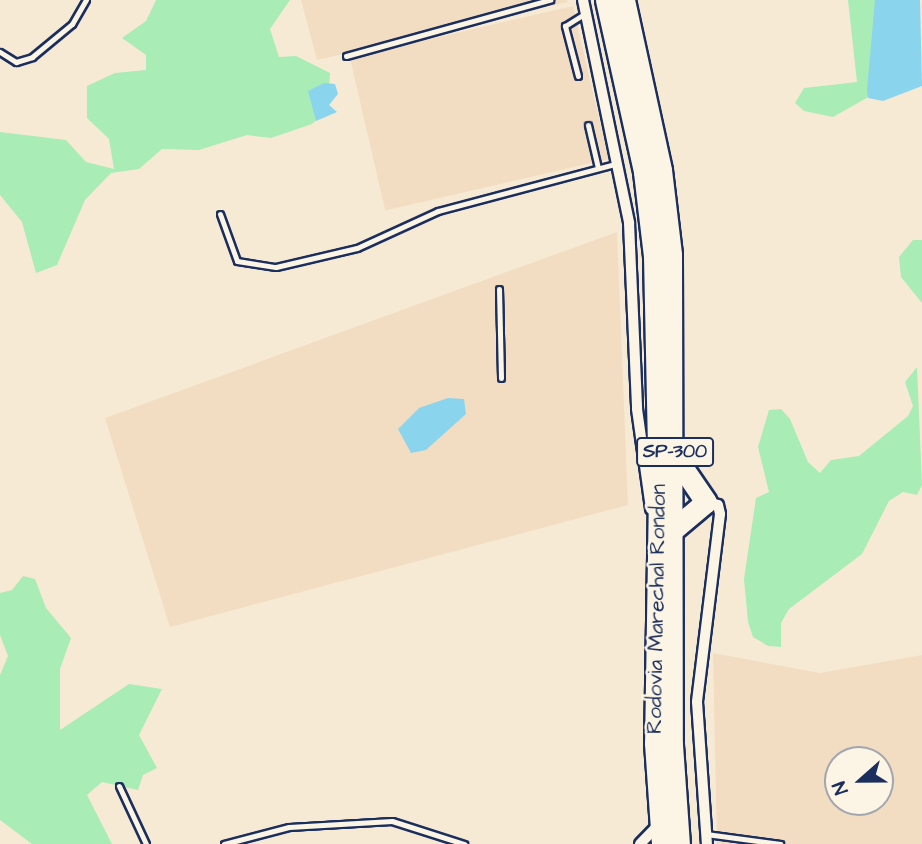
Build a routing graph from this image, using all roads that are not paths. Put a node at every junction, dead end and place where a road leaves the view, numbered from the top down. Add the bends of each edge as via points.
1 (86, 0) edge
2 (550, 0) edge
3 (583, 0) edge
4 (606, 0) edge
5 (624, 0) edge
6 (586, 13) junction
7 (0, 52) edge
8 (346, 56) dead end
9 (578, 76) dead end
10 (588, 125) dead end
11 (620, 163) junction
12 (598, 168) junction
13 (220, 214) dead end
14 (499, 289) dead end
15 (501, 378) dead end
16 (675, 449) junction
17 (706, 502) junction
18 (675, 528) junction
19 (659, 561) junction
20 (119, 786) dead end
21 (661, 834) edge
22 (706, 839) edge
23 (146, 844) edge
24 (223, 844) edge
25 (464, 844) edge
26 (640, 844) edge
27 (679, 844) edge
28 (780, 844) edge

1 - 7 lane via 72,24 32,57 16,62
2 - 8 lane
3 - 6 street
4 - 19 highway, Rodovia Marechal Rondon / SP-300 via 642,161 654,256
5 - 16 highway, Rodovia Marechal Rondon / SP-300 via 667,215
6 - 9 lane via 565,26
6 - 11 street
10 - 12 lane
11 - 12 lane
11 - 19 street via 640,446
12 - 13 lane via 438,211 332,256 269,268 237,261
14 - 15 lane
16 - 17 highway via 684,477
16 - 18 highway, Rodovia Marechal Rondon / SP-300
17 - 18 highway
17 - 22 street via 718,505 720,514 696,702
18 - 27 highway, Rodovia Marechal Rondon / SP-300 via 672,745
19 - 21 highway, Rodovia Marechal Rondon / SP-300
20 - 23 lane
21 - 26 street
22 - 28 lane
24 - 25 lane via 289,827 392,821

